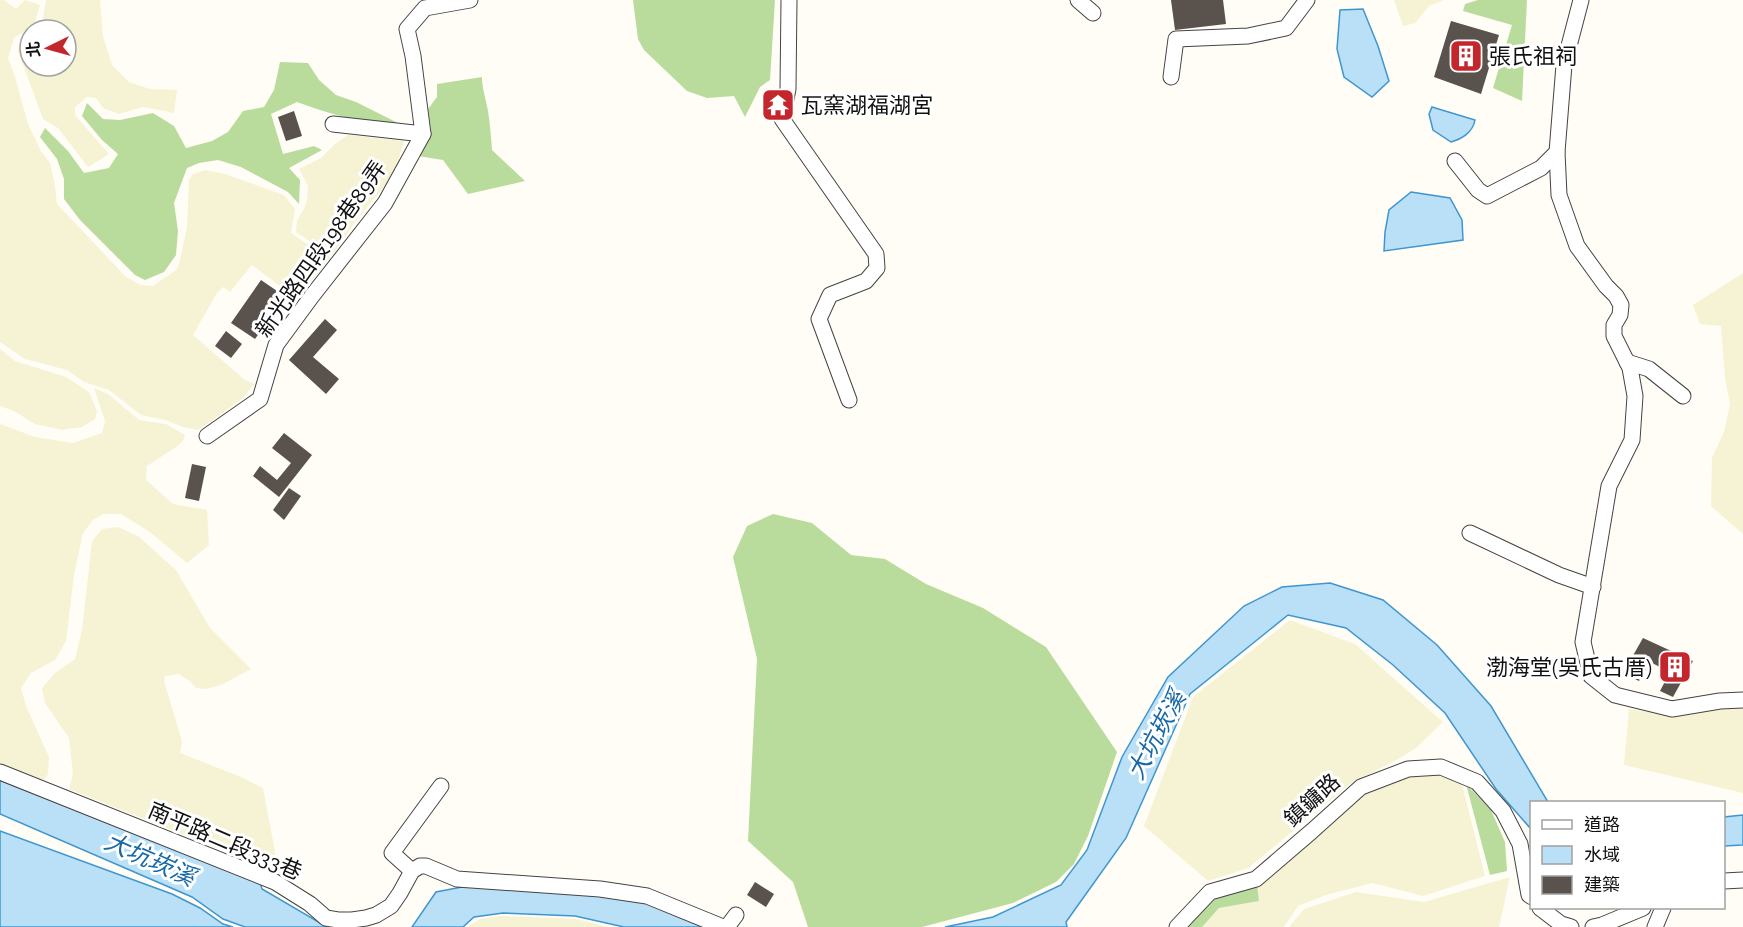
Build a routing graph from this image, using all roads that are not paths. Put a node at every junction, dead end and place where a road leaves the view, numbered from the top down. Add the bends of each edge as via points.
1 (470, 0) edge
2 (789, 0) edge
3 (1078, 0) edge
4 (1306, 0) edge
5 (1581, 0) edge
6 (1093, 13) dead end
7 (1171, 77) dead end
8 (333, 124) dead end
9 (423, 134) junction
10 (1557, 152) junction
11 (1455, 161) dead end
12 (1627, 362) junction
13 (1683, 396) dead end
14 (849, 399) dead end
15 (207, 436) dead end
16 (1470, 533) dead end
17 (1593, 586) junction
18 (1743, 700) edge
19 (0, 772) edge
20 (441, 786) dead end
21 (412, 871) junction
22 (1743, 880) edge
23 (1725, 881) edge
24 (1530, 896) edge
25 (1541, 909) edge
26 (1641, 909) edge
27 (1663, 909) edge
28 (729, 923) edge
29 (1177, 927) edge
30 (1571, 927) edge
31 (1593, 927) edge
32 (1655, 927) edge

1 - 9 street via 425,8 407,29
2 - 14 street via 788,89 782,119 876,254 877,268 866,281 830,295 819,319
3 - 6 street
4 - 7 street via 1286,28 1248,36 1176,39
5 - 10 street via 1564,66
8 - 9 street
9 - 15 street, 新光路四段198巷89弄 via 385,203 276,345 260,399
10 - 11 street via 1541,168 1487,196
10 - 12 street via 1559,195 1577,246 1621,305 1614,336
12 - 13 street via 1649,369
12 - 17 street via 1635,396 1632,440 1609,486
16 - 17 street via 1559,575
17 - 18 street via 1583,642 1594,680 1615,695 1672,709
19 - 21 street, 南平路二段333巷 via 275,882 326,918 352,920 376,915 391,906
20 - 21 street via 392,853
21 - 28 street via 426,866 457,879 647,896
22 - 23 street
24 - 29 street, 鎮鏞路 via 1520,843 1503,810 1477,782 1441,767 1408,769 1361,787 1256,879 1210,892
25 - 30 street
26 - 31 street
27 - 32 street

